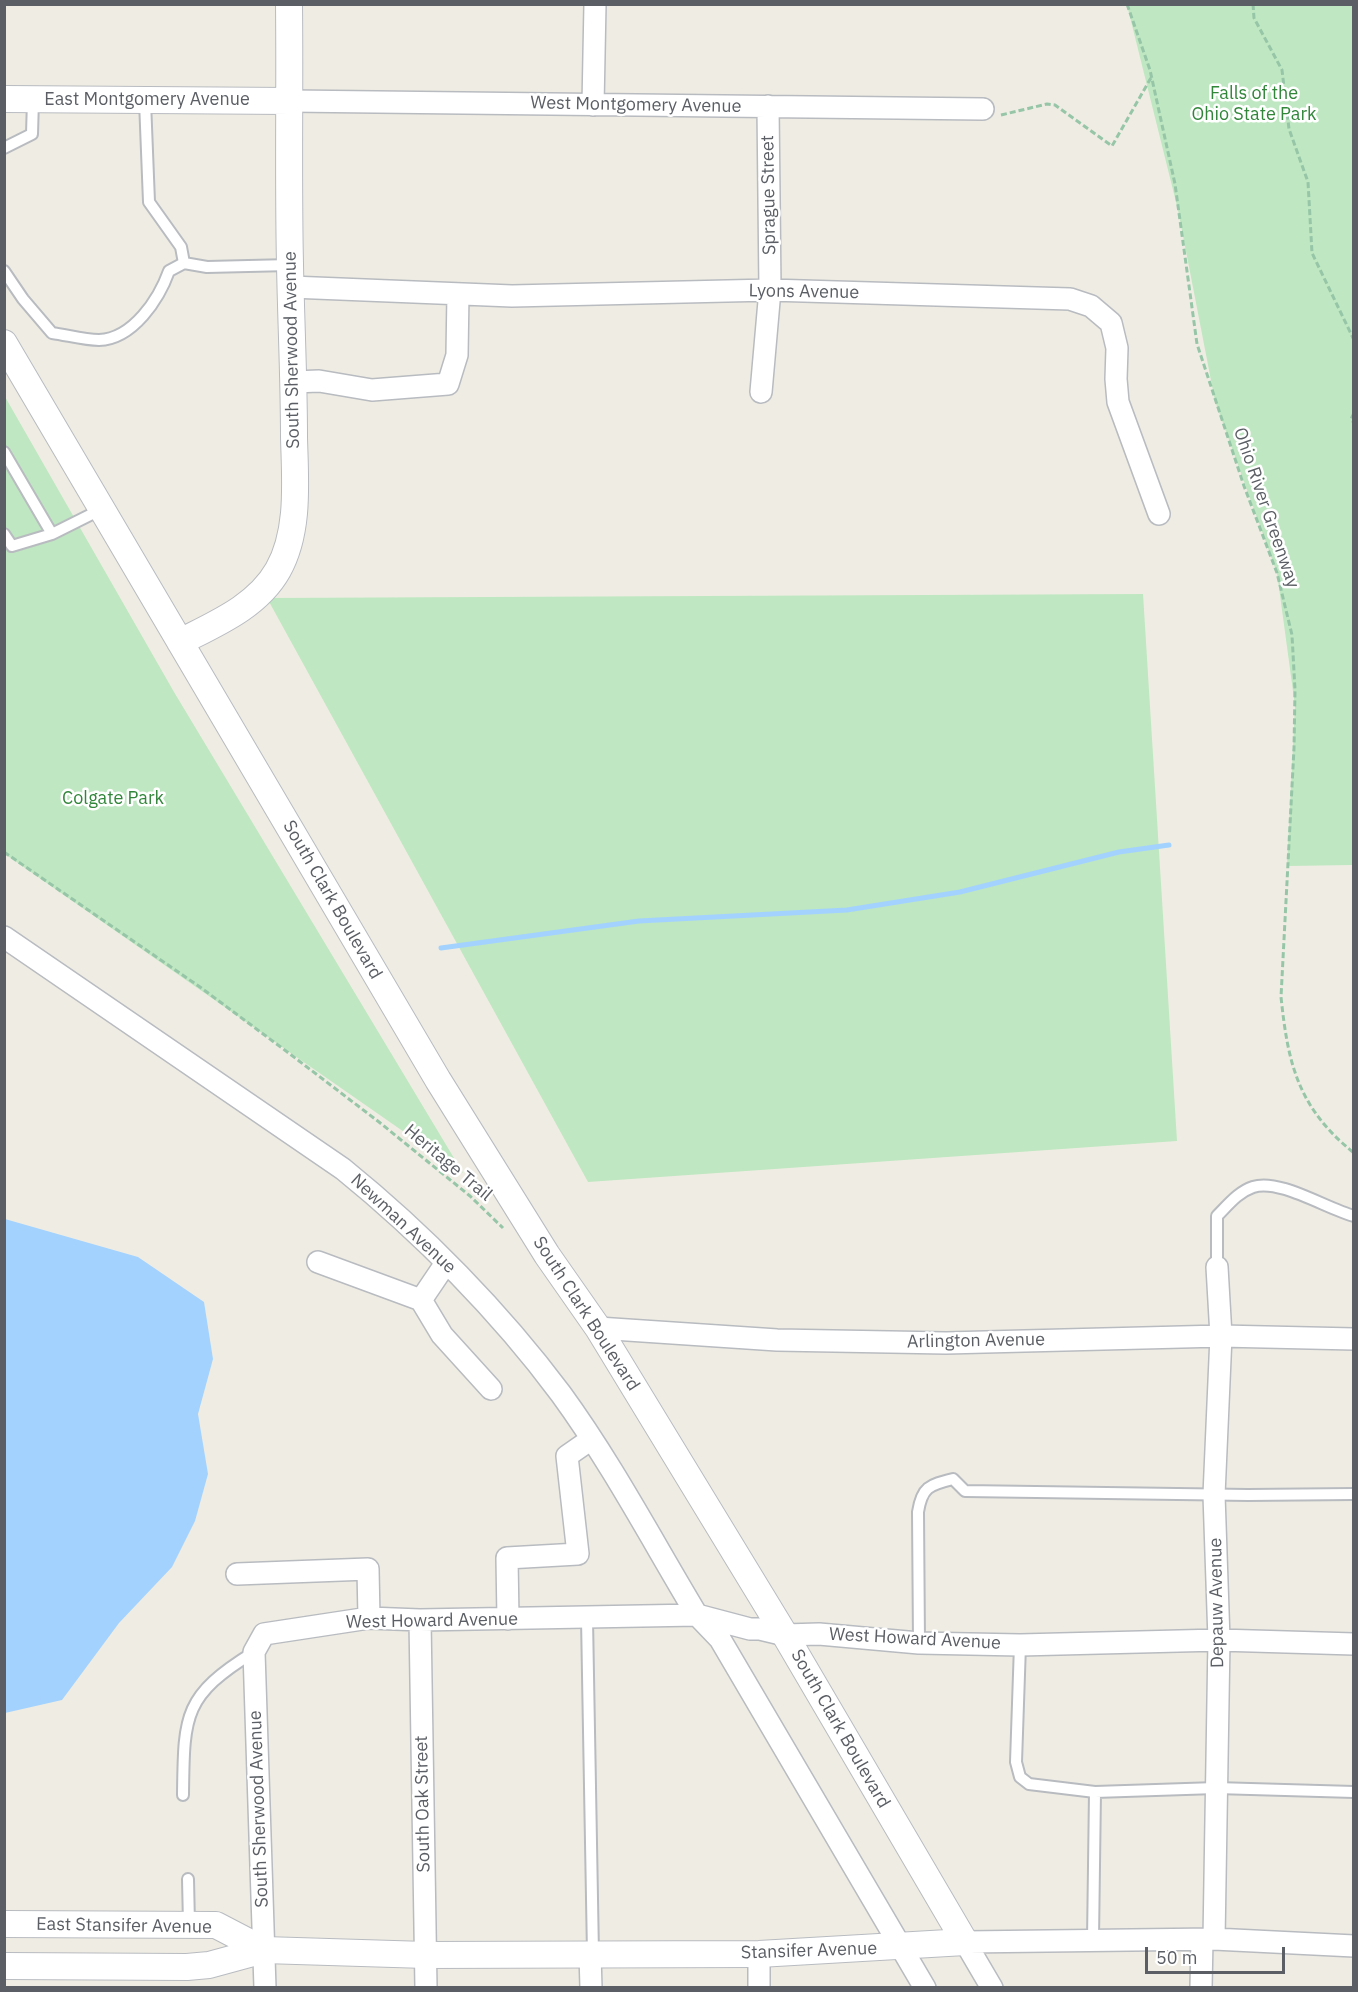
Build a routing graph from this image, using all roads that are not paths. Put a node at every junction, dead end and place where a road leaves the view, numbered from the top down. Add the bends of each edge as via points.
1 (289, 4) edge
2 (595, 4) edge
3 (4, 99) edge
4 (33, 99) junction
5 (145, 100) junction
6 (290, 101) junction
7 (593, 105) junction
8 (768, 106) junction
9 (983, 109) road end
10 (4, 148) edge
11 (184, 263) junction
12 (4, 271) edge
13 (291, 276) junction
14 (770, 290) junction
15 (458, 294) junction
16 (4, 343) edge
17 (294, 382) junction
18 (761, 392) dead end
19 (4, 452) edge
20 (102, 509) junction
21 (1159, 514) dead end
22 (4, 534) edge
23 (52, 534) junction
24 (180, 642) junction
25 (4, 937) edge
26 (1353, 1216) edge
27 (318, 1262) dead end
28 (447, 1263) junction
29 (1217, 1267) joint
30 (421, 1300) junction
31 (598, 1328) junction
32 (1221, 1336) junction
33 (1353, 1339) edge
34 (491, 1389) dead end
35 (590, 1440) junction
36 (1353, 1494) edge
37 (1214, 1495) junction
38 (237, 1574) dead end
39 (697, 1615) junction
40 (369, 1618) junction
41 (508, 1619) junction
42 (587, 1619) junction
43 (420, 1620) junction
44 (785, 1635) junction
45 (1219, 1640) junction
46 (259, 1643) junction
47 (919, 1643) junction
48 (1353, 1644) edge
49 (1020, 1645) junction
50 (1216, 1788) junction
51 (1095, 1792) junction
52 (1353, 1792) edge
53 (183, 1795) dead end
54 (188, 1880) dead end
55 (4, 1924) edge
56 (189, 1924) junction
57 (1093, 1939) junction
58 (1208, 1940) junction
59 (965, 1942) junction
60 (1353, 1946) edge
61 (902, 1947) junction
62 (264, 1950) junction
63 (592, 1954) junction
64 (759, 1954) junction
65 (426, 1955) junction
66 (4, 1966) edge
67 (265, 1988) edge
68 (426, 1988) edge
69 (591, 1988) edge
70 (759, 1988) edge
71 (925, 1988) edge
72 (992, 1988) edge
73 (1201, 1988) edge

1 - 6 street, South Sherwood Avenue
2 - 7 street
3 - 4 street, East Montgomery Avenue
4 - 5 street, East Montgomery Avenue
4 - 10 lane via 32,134
5 - 6 street, East Montgomery Avenue
5 - 11 lane via 148,202 181,247
6 - 7 street, West Montgomery Avenue
6 - 13 street, South Sherwood Avenue
7 - 8 street, West Montgomery Avenue
8 - 9 street, West Montgomery Avenue
8 - 14 street, Sprague Street
11 - 12 lane via 169,271 162,291 142,317 125,330 101,340 52,333
11 - 13 lane
13 - 15 street, Lyons Avenue
13 - 17 street, South Sherwood Avenue
14 - 15 street, Lyons Avenue
14 - 18 street, Sprague Street
14 - 21 street, Lyons Avenue via 1070,299 1091,306 1111,323 1117,348 1118,402
15 - 17 street via 457,355 448,384 372,390 319,381
16 - 20 street, South Clark Boulevard
17 - 24 street, South Sherwood Avenue via 294,507 289,540 278,571 255,598
19 - 23 lane
20 - 23 lane
20 - 24 street, South Clark Boulevard
22 - 23 lane via 12,546
24 - 31 street, South Clark Boulevard via 438,1080 547,1255
25 - 28 street, Newman Avenue via 343,1168
26 - 29 lane via 1274,1186 1253,1187 1234,1198 1217,1216
27 - 30 street
28 - 30 street
28 - 35 street, Newman Avenue via 521,1344
29 - 32 street, Depauw Avenue
30 - 34 street via 442,1335
31 - 32 street, Arlington Avenue via 777,1340 946,1343
31 - 44 street, South Clark Boulevard
32 - 33 street, Arlington Avenue
32 - 37 street, Depauw Avenue
35 - 39 street, Newman Avenue
35 - 41 street via 567,1456 578,1554 507,1558
36 - 37 lane
37 - 45 street, Depauw Avenue
37 - 47 lane via 965,1491 953,1479 933,1484 921,1496 918,1512
38 - 40 street via 368,1569
39 - 42 street, West Howard Avenue
39 - 44 street, West Howard Avenue
39 - 61 street via 720,1639
40 - 43 street, West Howard Avenue
40 - 46 street, West Howard Avenue
41 - 42 street, West Howard Avenue
41 - 43 street, West Howard Avenue
42 - 63 lane
43 - 65 street, South Oak Street
44 - 47 street, West Howard Avenue via 819,1634
44 - 59 street, South Clark Boulevard
45 - 48 street, West Howard Avenue
45 - 49 street, West Howard Avenue
45 - 50 street, Depauw Avenue
46 - 53 lane via 220,1674 192,1705 183,1739
46 - 62 street, South Sherwood Avenue
47 - 49 street, West Howard Avenue
49 - 51 lane via 1016,1762 1020,1777 1029,1784
50 - 51 lane
50 - 52 lane
50 - 58 street, Depauw Avenue
51 - 57 lane
54 - 56 lane
55 - 56 street, East Stansifer Avenue
56 - 62 street, East Stansifer Avenue via 216,1925
57 - 58 street, Stansifer Avenue
57 - 59 street, Stansifer Avenue
58 - 60 street, Stansifer Avenue
58 - 73 street, Depauw Avenue
59 - 61 street, Stansifer Avenue
59 - 72 street, South Clark Boulevard
61 - 64 street, Stansifer Avenue
61 - 71 street
62 - 65 street, Stansifer Avenue
62 - 66 street, East Stansifer Avenue via 187,1967
62 - 67 street, South Sherwood Avenue
63 - 64 street, Stansifer Avenue
63 - 65 street, Stansifer Avenue
63 - 69 street
64 - 70 street
65 - 68 street, South Oak Street

